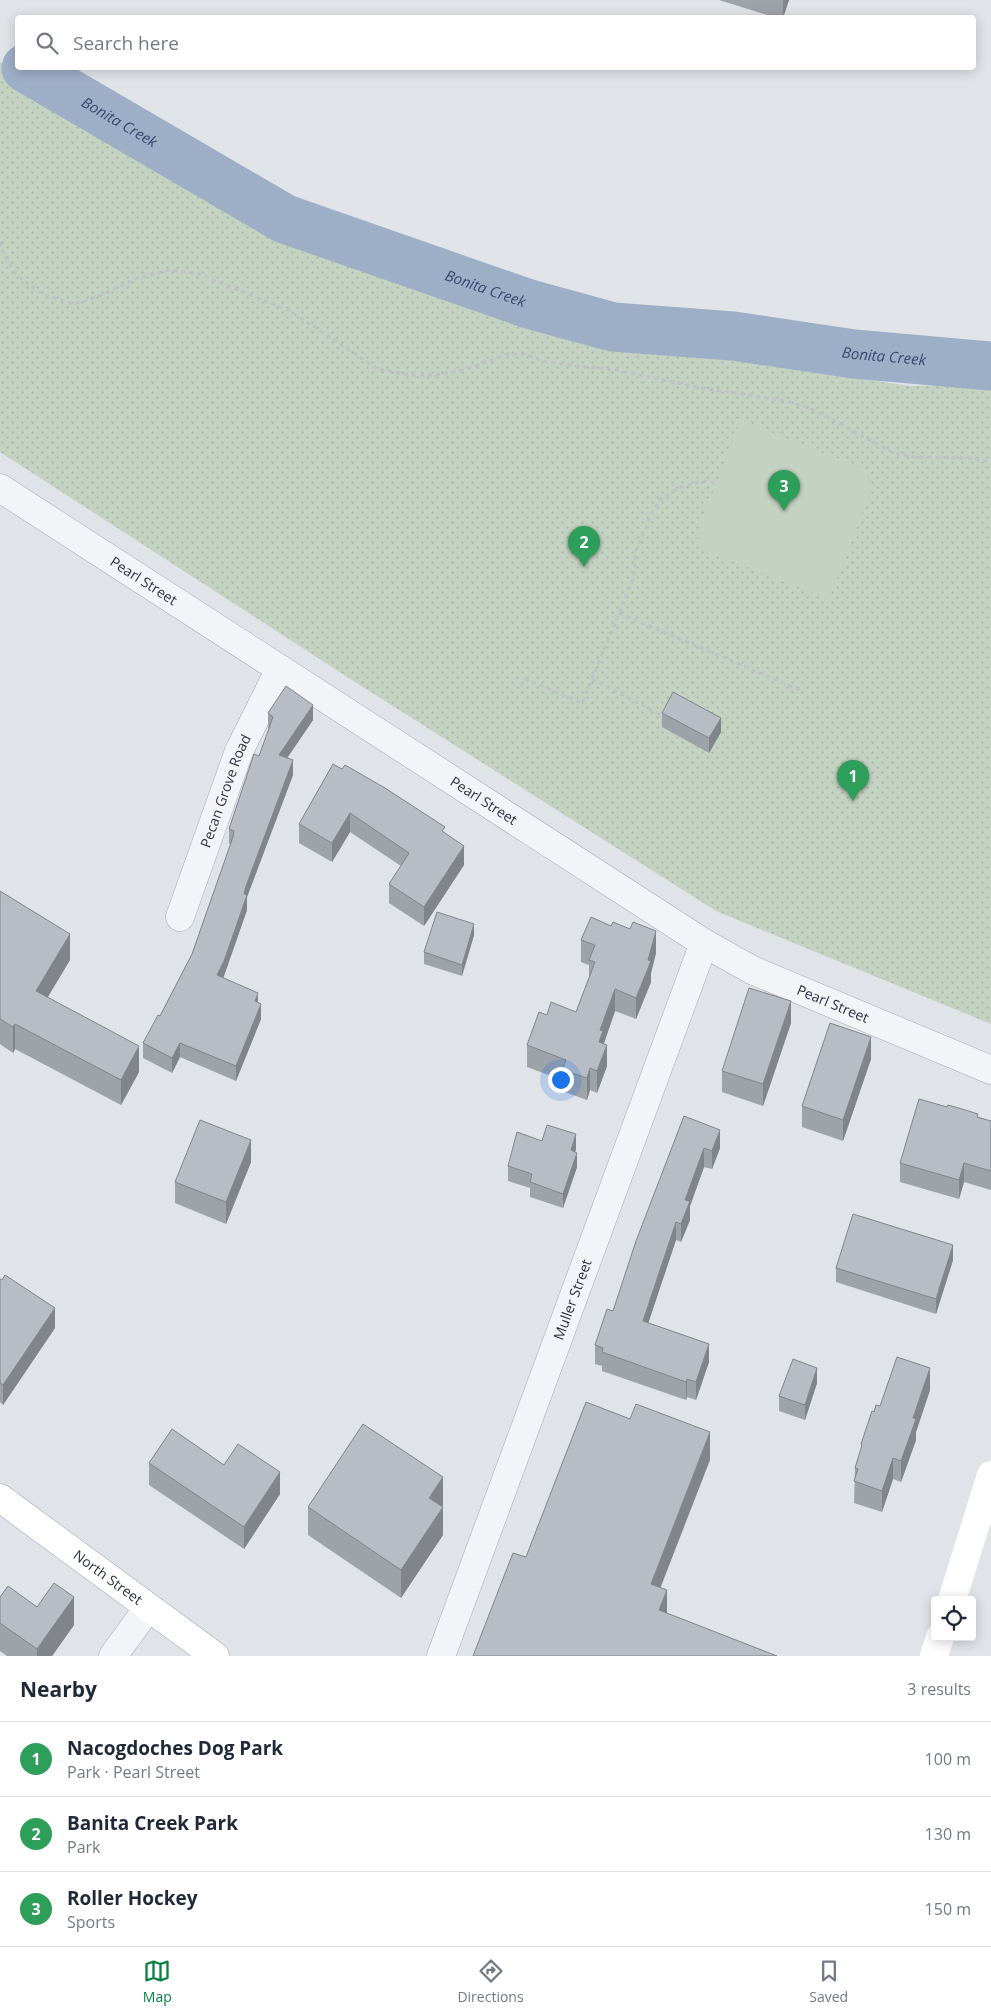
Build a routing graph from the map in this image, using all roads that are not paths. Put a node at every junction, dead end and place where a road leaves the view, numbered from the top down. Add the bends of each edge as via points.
1 (0, 488) edge
2 (280, 669) junction
3 (180, 917) dead end
4 (704, 943) junction
5 (991, 1070) edge
6 (991, 1475) edge
7 (0, 1498) edge
8 (953, 1596) edge
9 (148, 1608) junction
10 (939, 1641) edge
11 (113, 1656) edge
12 (215, 1656) edge
13 (441, 1656) edge
14 (934, 1656) edge

1 - 2 street, Pearl Street
2 - 3 street, Pecan Grove Road via 239,751
2 - 4 street, Pearl Street
4 - 5 street, Pearl Street via 752,970
4 - 13 street, Muller Street
6 - 8 main road
7 - 9 main road, North Street
9 - 11 street
9 - 12 main road, North Street
10 - 14 main road

